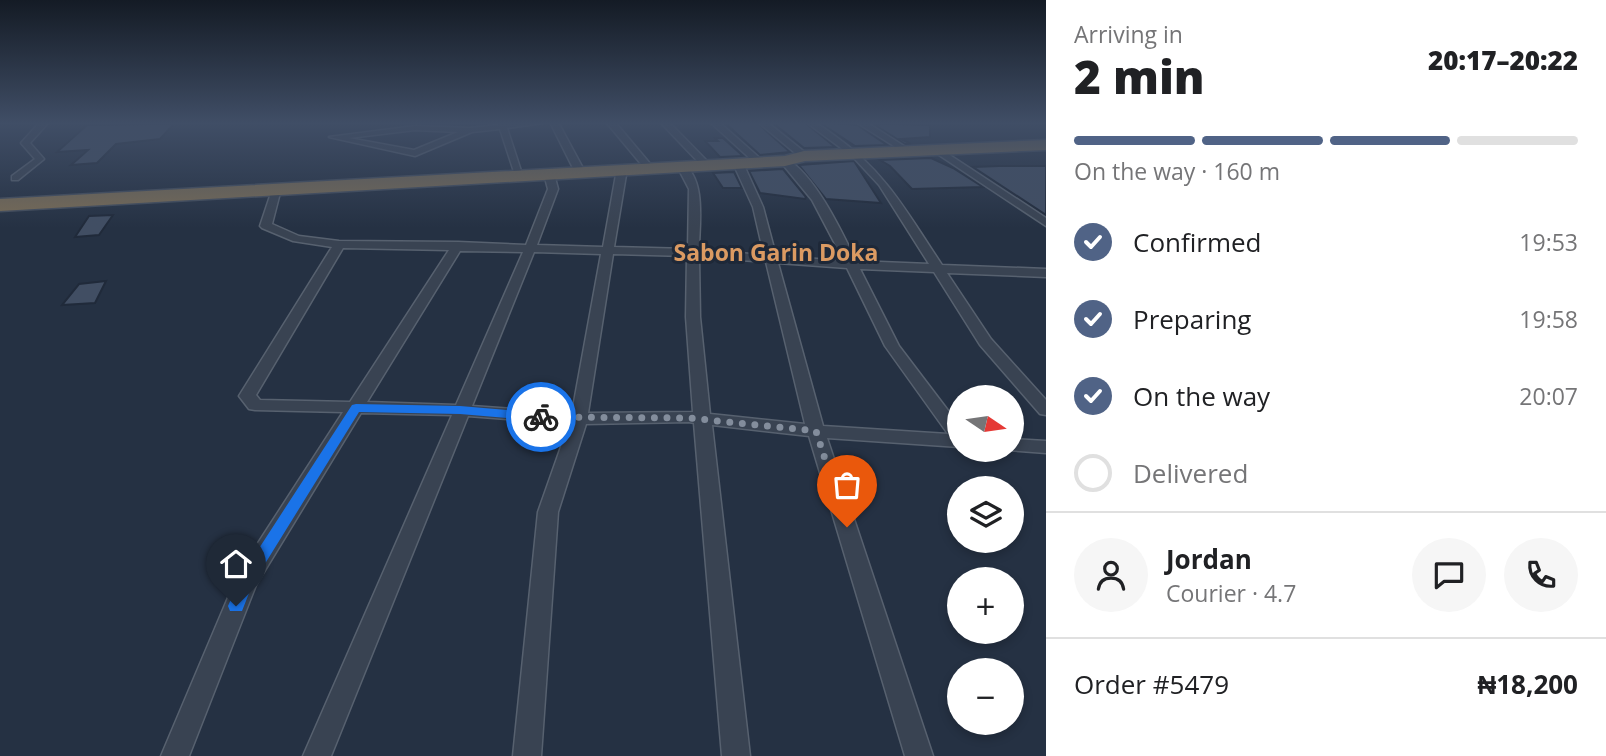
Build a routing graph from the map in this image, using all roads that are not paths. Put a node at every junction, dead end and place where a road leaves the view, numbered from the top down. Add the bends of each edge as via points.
1 (38, 157) edge
2 (514, 157) edge
3 (572, 157) edge
4 (640, 157) edge
5 (698, 157) edge
6 (754, 157) edge
7 (799, 157) edge
8 (858, 157) edge
9 (948, 157) edge
10 (785, 161) junction
11 (759, 162) junction
12 (738, 163) junction
13 (706, 165) junction
14 (682, 166) junction
15 (649, 168) junction
16 (622, 169) junction
17 (579, 172) junction
18 (549, 174) junction
19 (520, 175) junction
20 (15, 178) dead end
21 (276, 189) junction
22 (0, 205) edge
23 (1046, 223) edge
24 (339, 244) junction
25 (458, 245) junction
26 (530, 248) junction
27 (608, 250) junction
28 (694, 253) junction
29 (772, 260) junction
30 (854, 265) junction
31 (938, 268) junction
32 (1046, 273) edge
33 (356, 408) junction
34 (460, 410) junction
35 (1046, 410) edge
36 (579, 419) junction
37 (703, 419) junction
38 (947, 422) edge
39 (816, 431) junction
40 (947, 438) edge
41 (1039, 446) edge
42 (1046, 461) edge
43 (175, 756) edge
44 (317, 756) edge
45 (527, 756) edge
46 (736, 756) edge
47 (919, 756) edge

1 - 20 street
2 - 19 street
3 - 17 street
4 - 15 street
5 - 13 street
6 - 11 street
7 - 10 highway
8 - 31 street via 883,183
9 - 23 street
10 - 11 highway
10 - 30 street via 805,180
11 - 12 highway
12 - 13 highway
12 - 29 street via 752,188
13 - 14 highway
14 - 15 highway
14 - 28 street via 694,189
15 - 16 highway
16 - 17 highway
16 - 27 street
17 - 18 highway
18 - 19 highway
18 - 26 street via 553,189
19 - 21 highway
21 - 22 highway
21 - 24 street via 265,226 297,239
24 - 25 street
24 - 33 street via 247,396 255,405
25 - 26 street
25 - 33 street
26 - 27 street
26 - 34 street
27 - 28 street
27 - 36 street
28 - 29 street
28 - 37 street via 693,317
29 - 30 street
29 - 39 street
30 - 31 street
30 - 38 street via 885,333
31 - 32 street
31 - 35 street via 985,342
33 - 34 street
33 - 43 street via 246,581
34 - 36 street
34 - 44 street
36 - 37 street
36 - 45 street via 548,512
37 - 39 street
37 - 46 street
39 - 40 street
39 - 47 street
41 - 42 street

